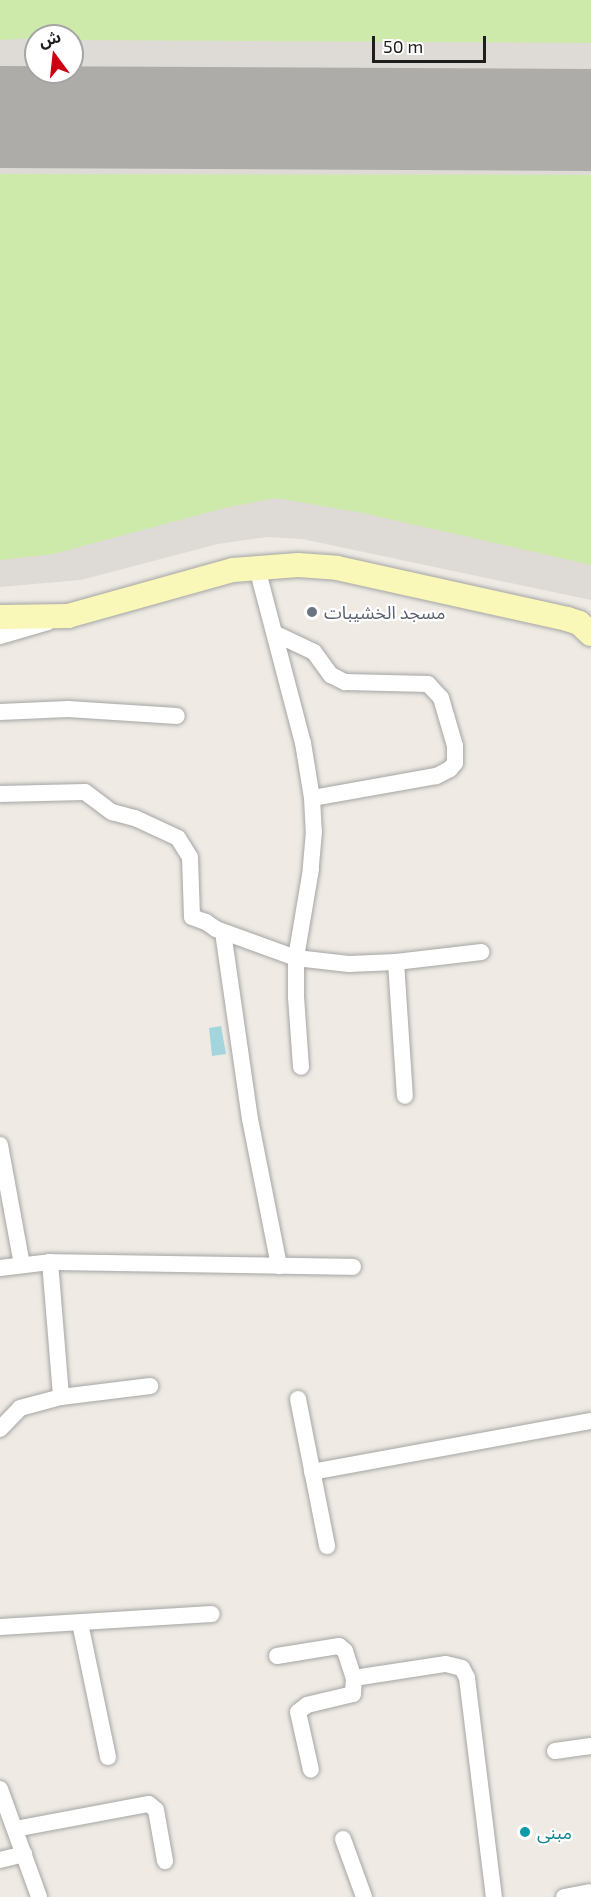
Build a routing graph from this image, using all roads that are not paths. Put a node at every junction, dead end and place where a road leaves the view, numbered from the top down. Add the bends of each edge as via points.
1 (256, 568) junction
2 (68, 616) junction
3 (0, 617) edge
4 (276, 634) junction
5 (591, 634) edge
6 (0, 636) edge
7 (0, 712) edge
8 (177, 716) dead end
9 (0, 794) edge
10 (312, 798) junction
11 (223, 932) junction
12 (481, 952) dead end
13 (296, 958) junction
14 (396, 962) junction
15 (301, 1067) dead end
16 (405, 1096) dead end
17 (0, 1145) edge
18 (50, 1262) junction
19 (22, 1265) junction
20 (279, 1266) junction
21 (0, 1268) edge
22 (353, 1268) dead end
23 (150, 1386) dead end
24 (61, 1397) junction
25 (298, 1399) dead end
26 (591, 1421) edge
27 (0, 1429) edge
28 (312, 1472) junction
29 (327, 1546) dead end
30 (212, 1614) dead end
31 (80, 1623) junction
32 (0, 1628) edge
33 (277, 1656) dead end
34 (354, 1678) junction
35 (591, 1746) edge
36 (555, 1751) dead end
37 (108, 1757) dead end
38 (311, 1770) dead end
39 (0, 1789) edge
40 (15, 1829) junction
41 (343, 1839) dead end
42 (24, 1854) junction
43 (0, 1860) edge
44 (165, 1861) dead end
45 (589, 1892) dead end
46 (39, 1897) edge
47 (364, 1897) edge
48 (494, 1897) edge
49 (564, 1897) edge

1 - 2 main road via 193,579
1 - 4 street
1 - 5 main road via 337,568 567,618
2 - 3 main road
2 - 6 street
4 - 10 street via 303,743
4 - 10 street via 314,652 331,675 345,682 428,684 441,698 455,746 455,762 436,776
7 - 8 street via 68,709
9 - 11 street via 85,792 112,812 178,838 190,857 192,917
10 - 13 street via 311,869
11 - 13 street
11 - 20 street via 250,1119
12 - 14 street
13 - 14 street via 349,964
13 - 15 street
14 - 16 street
17 - 19 street
18 - 19 street
18 - 20 street
18 - 24 street
19 - 21 street
20 - 22 street
23 - 24 street
24 - 27 street via 20,1408
25 - 28 street
26 - 28 street
28 - 29 street
30 - 31 street
31 - 32 street
31 - 37 street
33 - 34 street via 339,1646 345,1651
34 - 38 street via 352,1694 307,1705 298,1712
34 - 48 street via 446,1664 462,1668 467,1678
35 - 36 street
39 - 40 street
40 - 42 street
40 - 44 street via 149,1804 156,1810
41 - 47 street
42 - 43 street
42 - 46 street
45 - 49 street

